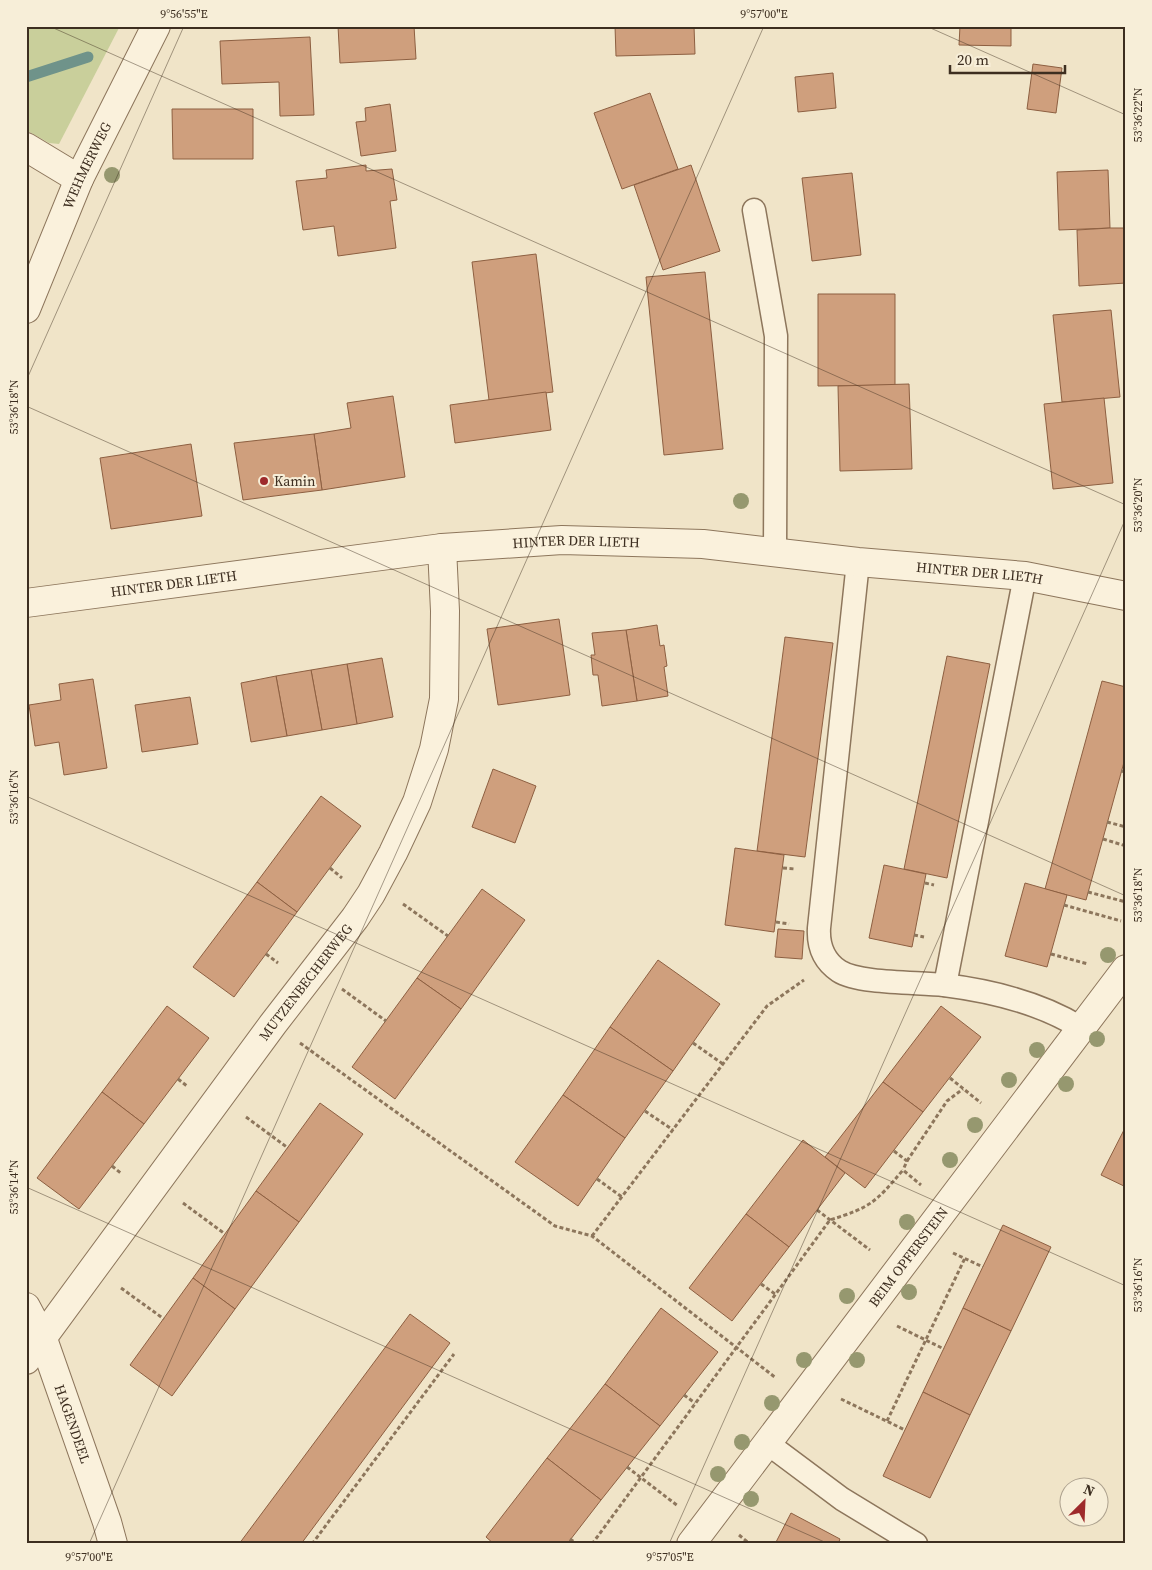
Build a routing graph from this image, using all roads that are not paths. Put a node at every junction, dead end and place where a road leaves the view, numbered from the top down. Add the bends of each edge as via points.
1 (156, 26) edge
2 (26, 147) edge
3 (79, 179) junction
4 (754, 210) dead end
5 (26, 309) edge
6 (442, 548) junction
7 (775, 553) junction
8 (858, 562) junction
9 (1025, 576) junction
10 (1126, 596) edge
11 (26, 602) edge
12 (1126, 969) edge
13 (945, 985) junction
14 (1082, 1028) junction
15 (26, 1307) edge
16 (34, 1350) edge
17 (767, 1443) junction
18 (698, 1535) edge
19 (113, 1544) edge
20 (916, 1544) edge

1 - 3 street, WEHMERWEG
2 - 3 street
3 - 5 street, WEHMERWEG
4 - 7 lane via 776,336
6 - 7 street, HINTER DER LIETH via 562,540 704,544
6 - 11 street, HINTER DER LIETH
6 - 16 street, MUTZENBECHERWEG via 444,699 434,749 417,802 376,884
7 - 8 street, HINTER DER LIETH
8 - 9 street, HINTER DER LIETH
8 - 13 lane via 819,928 821,949 828,962 840,972 855,977
9 - 10 street, HINTER DER LIETH
9 - 13 lane
12 - 14 street, BEIM OPFERSTEIN
13 - 14 lane via 1036,1006 1059,1014
14 - 17 street, BEIM OPFERSTEIN
15 - 16 street, HAGENDEEL
16 - 19 street, HAGENDEEL via 107,1522
17 - 18 street, BEIM OPFERSTEIN
17 - 20 lane via 842,1499

